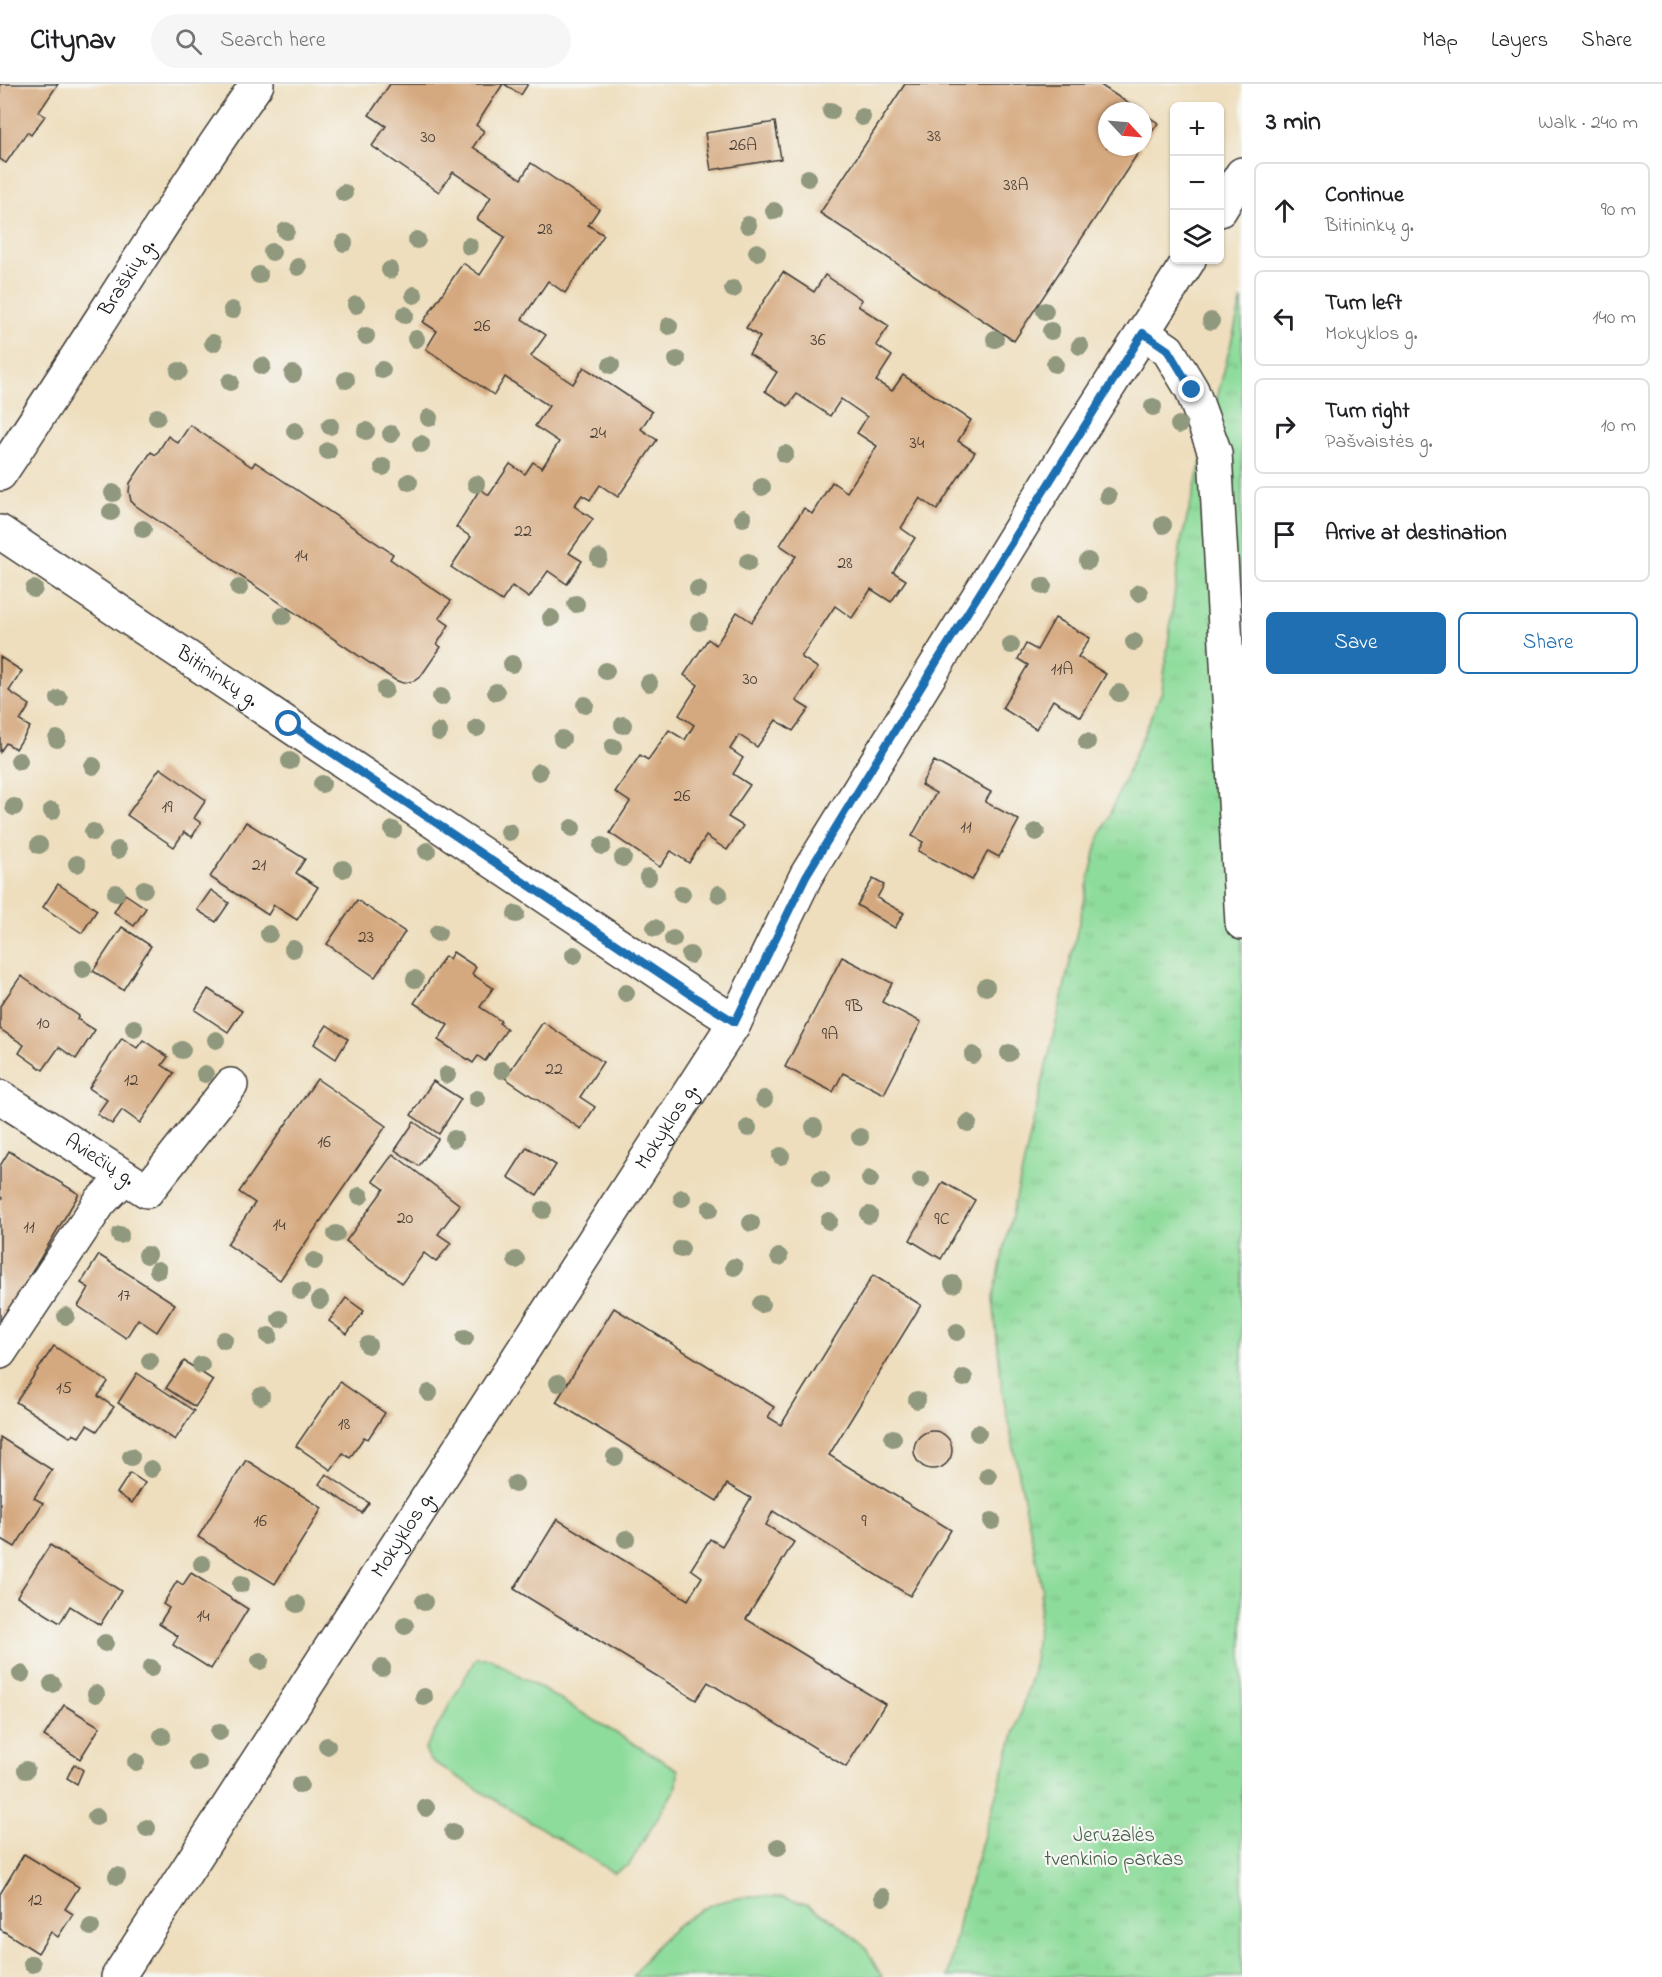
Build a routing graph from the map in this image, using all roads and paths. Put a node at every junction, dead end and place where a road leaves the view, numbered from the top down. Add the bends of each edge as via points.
1 (257, 84) edge
2 (1242, 174) edge
3 (1224, 203) edge
4 (1186, 264) edge
5 (1143, 333) junction
6 (0, 474) edge
7 (0, 532) edge
8 (1242, 923) edge
9 (735, 1022) junction
10 (231, 1085) dead end
11 (0, 1097) edge
12 (125, 1177) junction
13 (0, 1352) edge
14 (118, 1977) edge

1 - 6 street, Braškių g.
2 - 3 street
4 - 5 street, Mokyklos g.
5 - 8 street via 1168,350 1192,390 1215,453
5 - 9 street, Mokyklos g. via 806,876
7 - 9 street, Bitininkų g.
9 - 14 street, Mokyklos g.
10 - 12 street, Aviečių g. via 147,1191
11 - 12 street, Aviečių g.
12 - 13 street via 100,1202

